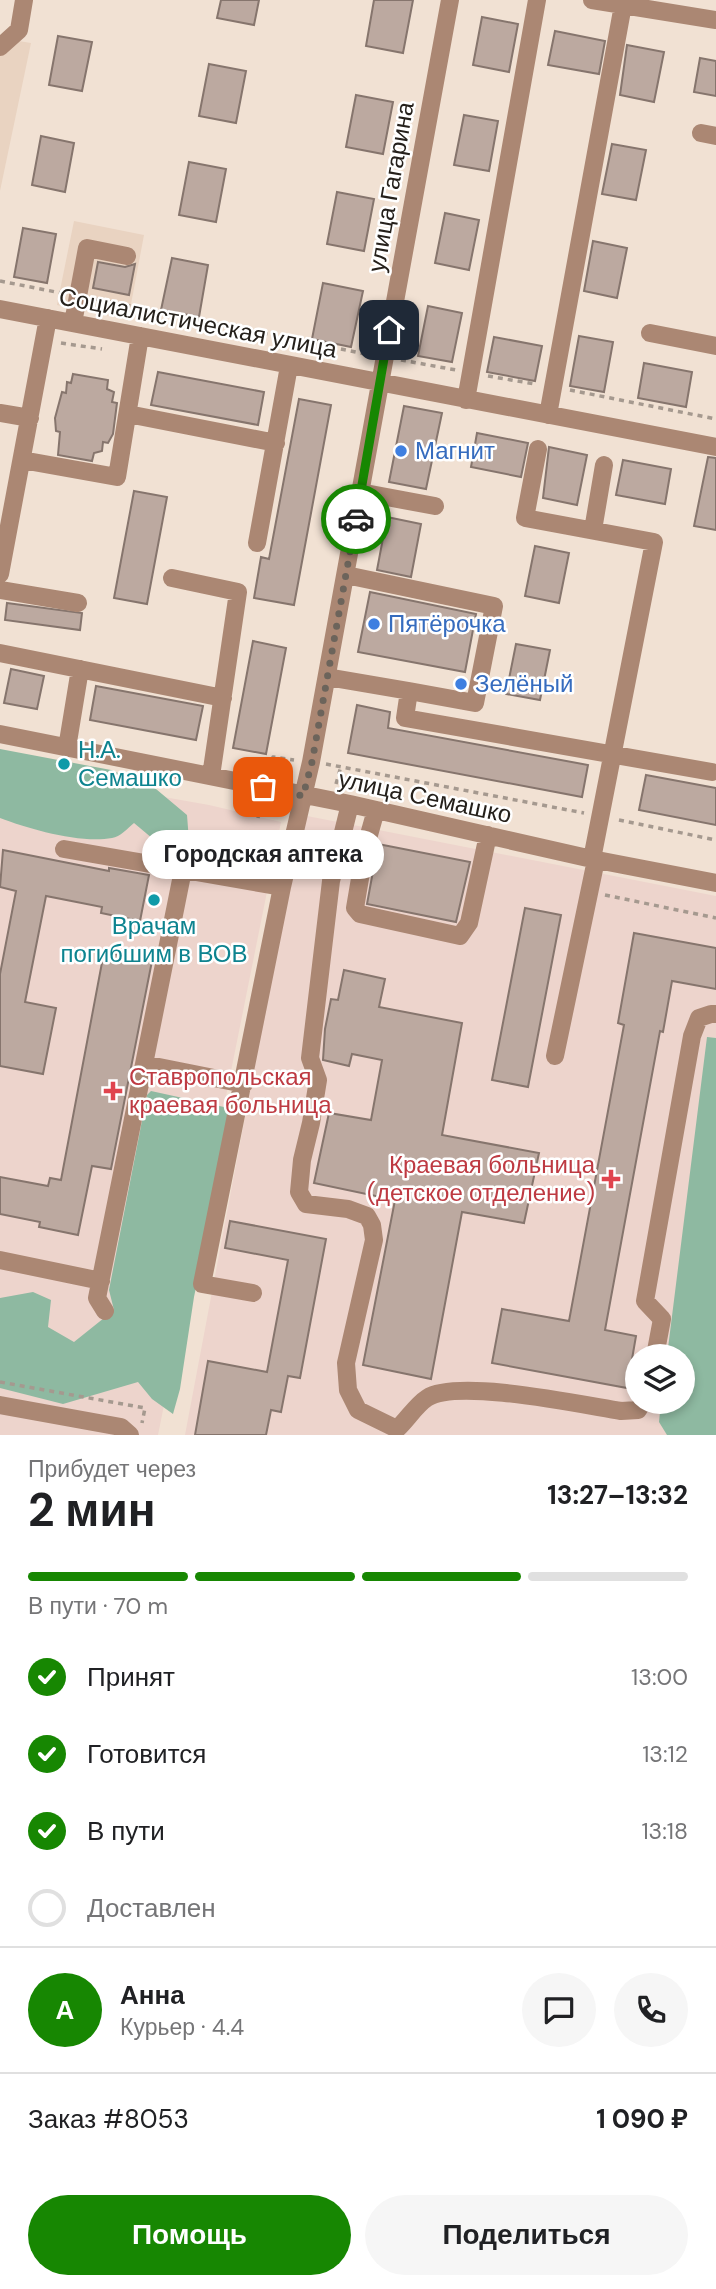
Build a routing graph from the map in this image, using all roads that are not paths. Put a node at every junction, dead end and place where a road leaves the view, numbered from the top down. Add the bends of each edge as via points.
1 (24, 0) edge
2 (450, 0) edge
3 (537, 0) edge
4 (592, 0) edge
5 (623, 5) junction
6 (716, 20) edge
7 (0, 47) edge
8 (127, 256) dead end
9 (0, 309) edge
10 (48, 318) junction
11 (73, 323) junction
12 (650, 333) dead end
13 (140, 336) junction
14 (716, 346) edge
15 (289, 366) junction
16 (379, 383) junction
17 (466, 400) junction
18 (0, 413) edge
19 (128, 414) junction
20 (548, 415) junction
21 (30, 418) junction
22 (276, 443) junction
23 (716, 447) edge
24 (538, 449) dead end
25 (22, 460) junction
26 (604, 465) dead end
27 (360, 492) junction
28 (435, 506) dead end
29 (593, 530) junction
30 (257, 543) dead end
31 (0, 574) edge
32 (346, 575) junction
33 (172, 578) dead end
34 (0, 590) edge
35 (78, 603) dead end
36 (0, 653) edge
37 (80, 669) junction
38 (327, 677) junction
39 (409, 691) junction
40 (223, 698) junction
41 (0, 734) edge
42 (67, 748) junction
43 (614, 753) junction
44 (712, 772) dead end
45 (211, 776) junction
46 (303, 796) junction
47 (350, 804) junction
48 (376, 810) junction
49 (488, 835) junction
50 (64, 849) dead end
51 (594, 859) junction
52 (183, 870) junction
53 (716, 883) edge
54 (282, 887) junction
55 (716, 1014) edge
56 (555, 1056) dead end
57 (144, 1065) junction
58 (244, 1084) junction
59 (0, 1259) edge
60 (101, 1281) junction
61 (253, 1293) dead end
62 (104, 1311) dead end
63 (657, 1344) edge
64 (0, 1405) edge
65 (625, 1411) edge
66 (397, 1432) edge
67 (130, 1435) edge

1 - 7 street via 19,30
2 - 16 street, улица Гагарина
3 - 17 street
4 - 5 street
5 - 6 street
5 - 20 street
8 - 11 street via 86,248
9 - 10 street, Социалистическая улица
10 - 11 street, Социалистическая улица
10 - 21 street
11 - 13 street, Социалистическая улица
12 - 14 street
13 - 15 street, Социалистическая улица
13 - 19 street
15 - 16 street, Социалистическая улица
15 - 22 street
16 - 17 street, Социалистическая улица
16 - 27 street, улица Гагарина
17 - 20 street, Социалистическая улица
18 - 21 street
19 - 22 street
19 - 25 street via 117,477
20 - 23 street, Социалистическая улица
21 - 25 street
22 - 30 street
24 - 29 street via 525,518
25 - 31 street
26 - 29 street
27 - 28 street
27 - 32 street, улица Гагарина
29 - 43 street via 654,542
32 - 38 street, улица Гагарина
32 - 39 street via 494,606 475,703
33 - 40 street via 238,593
34 - 35 street
36 - 37 street
37 - 40 street
37 - 42 street
38 - 39 street
38 - 46 street, улица Гагарина
39 - 43 street via 405,718
40 - 45 street
41 - 42 street, улица Семашко
42 - 45 street, улица Семашко
43 - 44 street
43 - 51 street
45 - 46 street, улица Семашко
46 - 47 street, улица Семашко
46 - 54 street, улица Гагарина
47 - 48 street, улица Семашко
47 - 66 street via 331,881 310,1058 318,1080 299,1192 306,1204 348,1209 367,1216 372,1226 374,1240 346,1363 348,1390 358,1410
48 - 49 street, улица Семашко
48 - 49 street via 355,908 360,914 460,936 469,923
49 - 51 street, улица Семашко
50 - 52 street
51 - 53 street, улица Семашко
51 - 56 street
52 - 54 street
52 - 57 street
54 - 58 street, улица Гагарина
55 - 63 street via 699,1018 692,1035 645,1301 662,1319
57 - 58 street
57 - 60 street
58 - 61 street, улица Гагарина via 202,1284
59 - 60 street
60 - 62 street via 97,1297
64 - 67 street via 121,1427
65 - 66 street via 455,1390 428,1397

